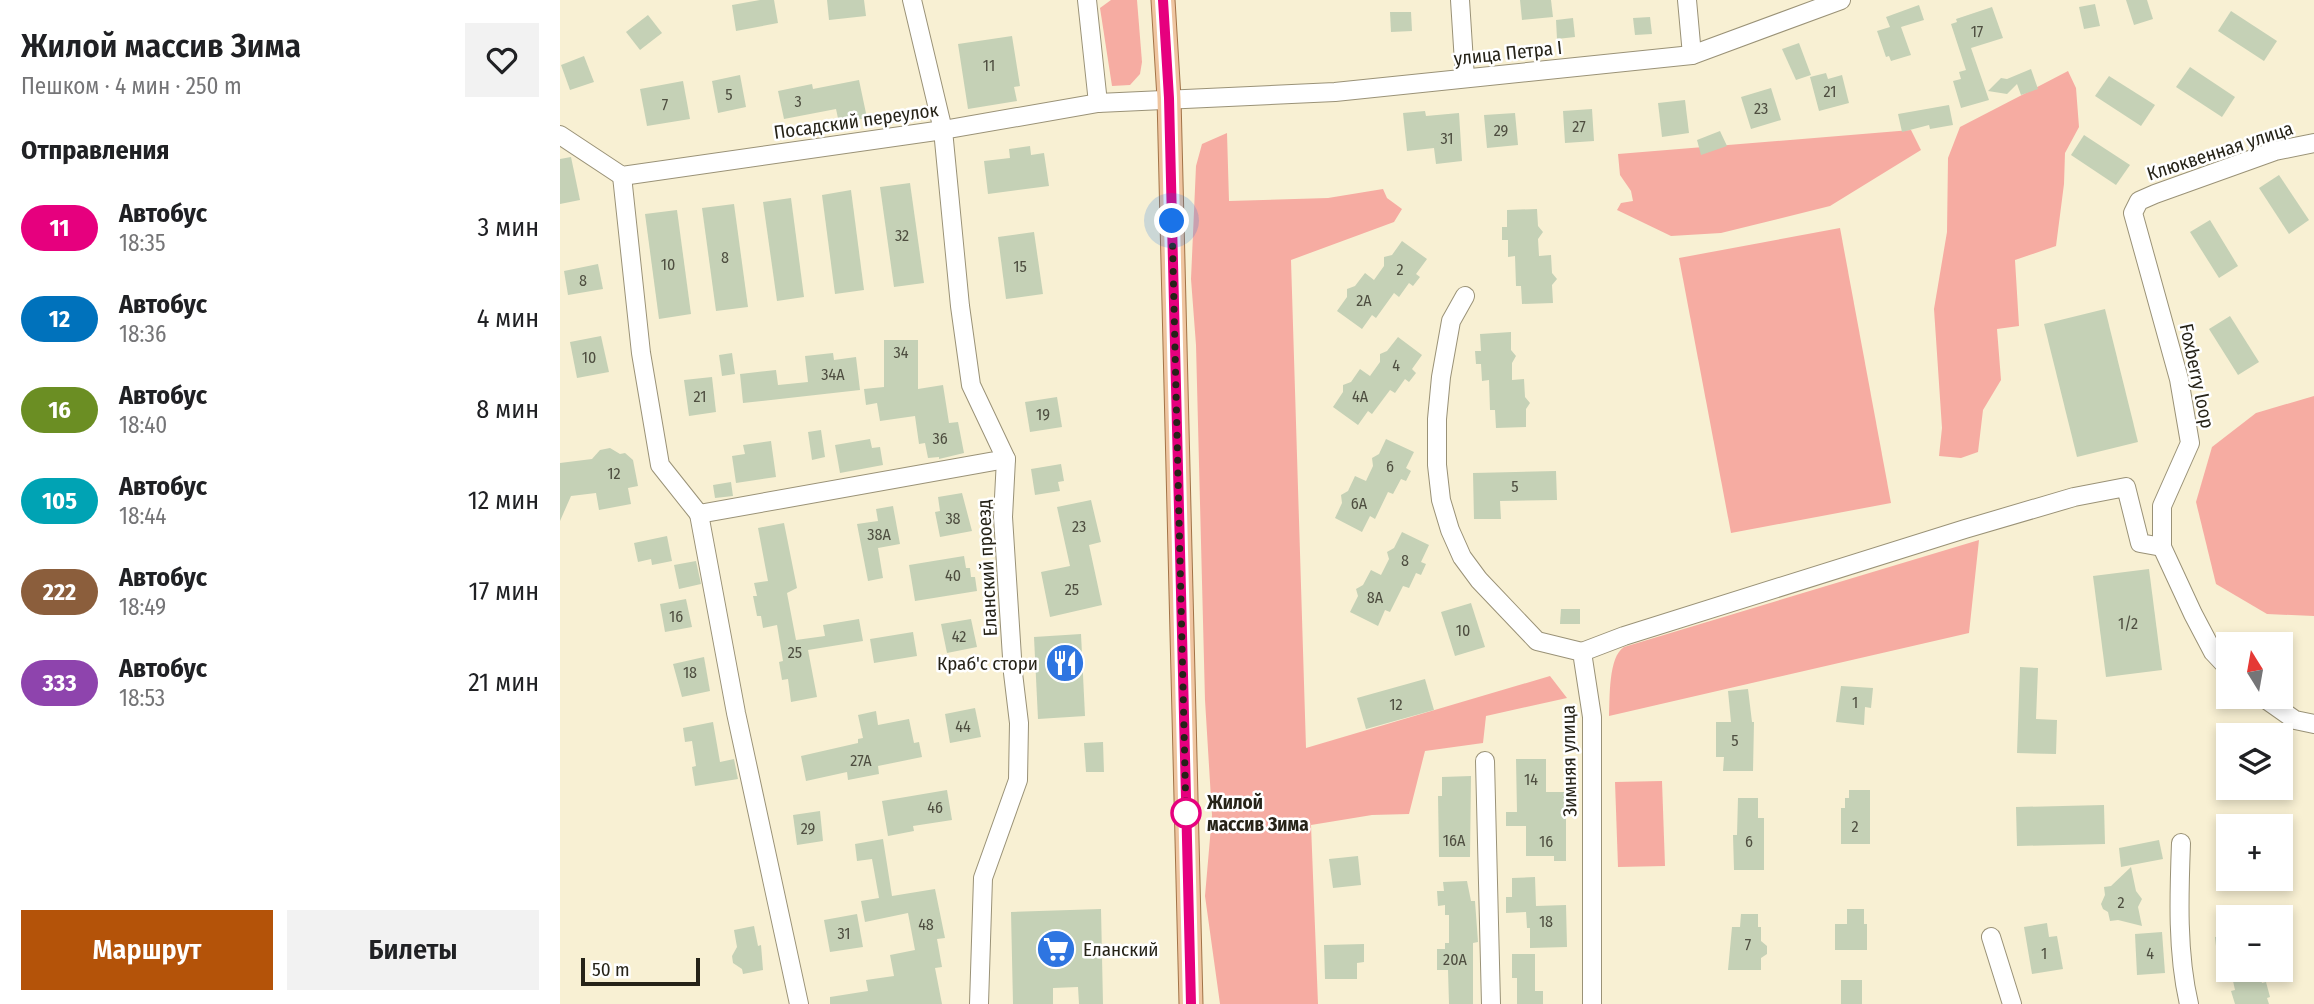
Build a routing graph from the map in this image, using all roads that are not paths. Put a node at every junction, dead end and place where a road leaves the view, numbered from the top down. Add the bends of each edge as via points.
1 (912, 0) edge
2 (1087, 0) edge
3 (1163, 0) edge
4 (1460, 0) edge
5 (1687, 0) edge
6 (1841, 0) edge
7 (1692, 55) junction
8 (1465, 78) junction
9 (1169, 98) junction
10 (1098, 103) junction
11 (943, 130) junction
12 (560, 135) edge
13 (2314, 143) edge
14 (622, 176) junction
15 (2139, 201) joint
16 (1465, 296) dead end
17 (1006, 459) junction
18 (699, 514) junction
19 (2162, 547) junction
20 (1582, 652) junction
21 (2216, 655) edge
22 (2279, 709) edge
23 (2314, 724) edge
24 (1485, 761) dead end
25 (2181, 843) dead end
26 (1991, 937) dead end
27 (799, 1004) edge
28 (979, 1004) edge
29 (1191, 1004) edge
30 (1491, 1004) edge
31 (1592, 1004) edge
32 (2012, 1004) edge
33 (2189, 1004) edge

1 - 11 street
2 - 10 street
3 - 9 main road
4 - 8 street
5 - 7 street
6 - 7 street, улица Петра I
7 - 8 street, улица Петра I
8 - 9 street, улица Петра I via 1335,92
9 - 10 street, Посадский переулок
9 - 29 main road
10 - 11 street, Посадский переулок
11 - 14 street, Посадский переулок
11 - 17 street via 971,384
12 - 14 street
13 - 15 street, Клюквенная улица via 2275,151
14 - 18 street via 641,353 660,465
15 - 19 street, Foxberry loop via 2133,213 2179,379 2190,443 2162,506
16 - 20 street via 1451,321 1437,419 1441,500 1450,530 1479,580 1537,641
17 - 18 street
17 - 28 street, Еланский проезд via 1003,517 1019,723 1018,780 983,878
18 - 27 street via 736,713
19 - 20 street via 2140,544 2126,487 1965,529
19 - 21 street, Foxberry loop
20 - 31 street, Зимняя улица via 1592,717
22 - 23 street via 2295,720
24 - 30 street
25 - 33 street via 2183,978
26 - 32 street

